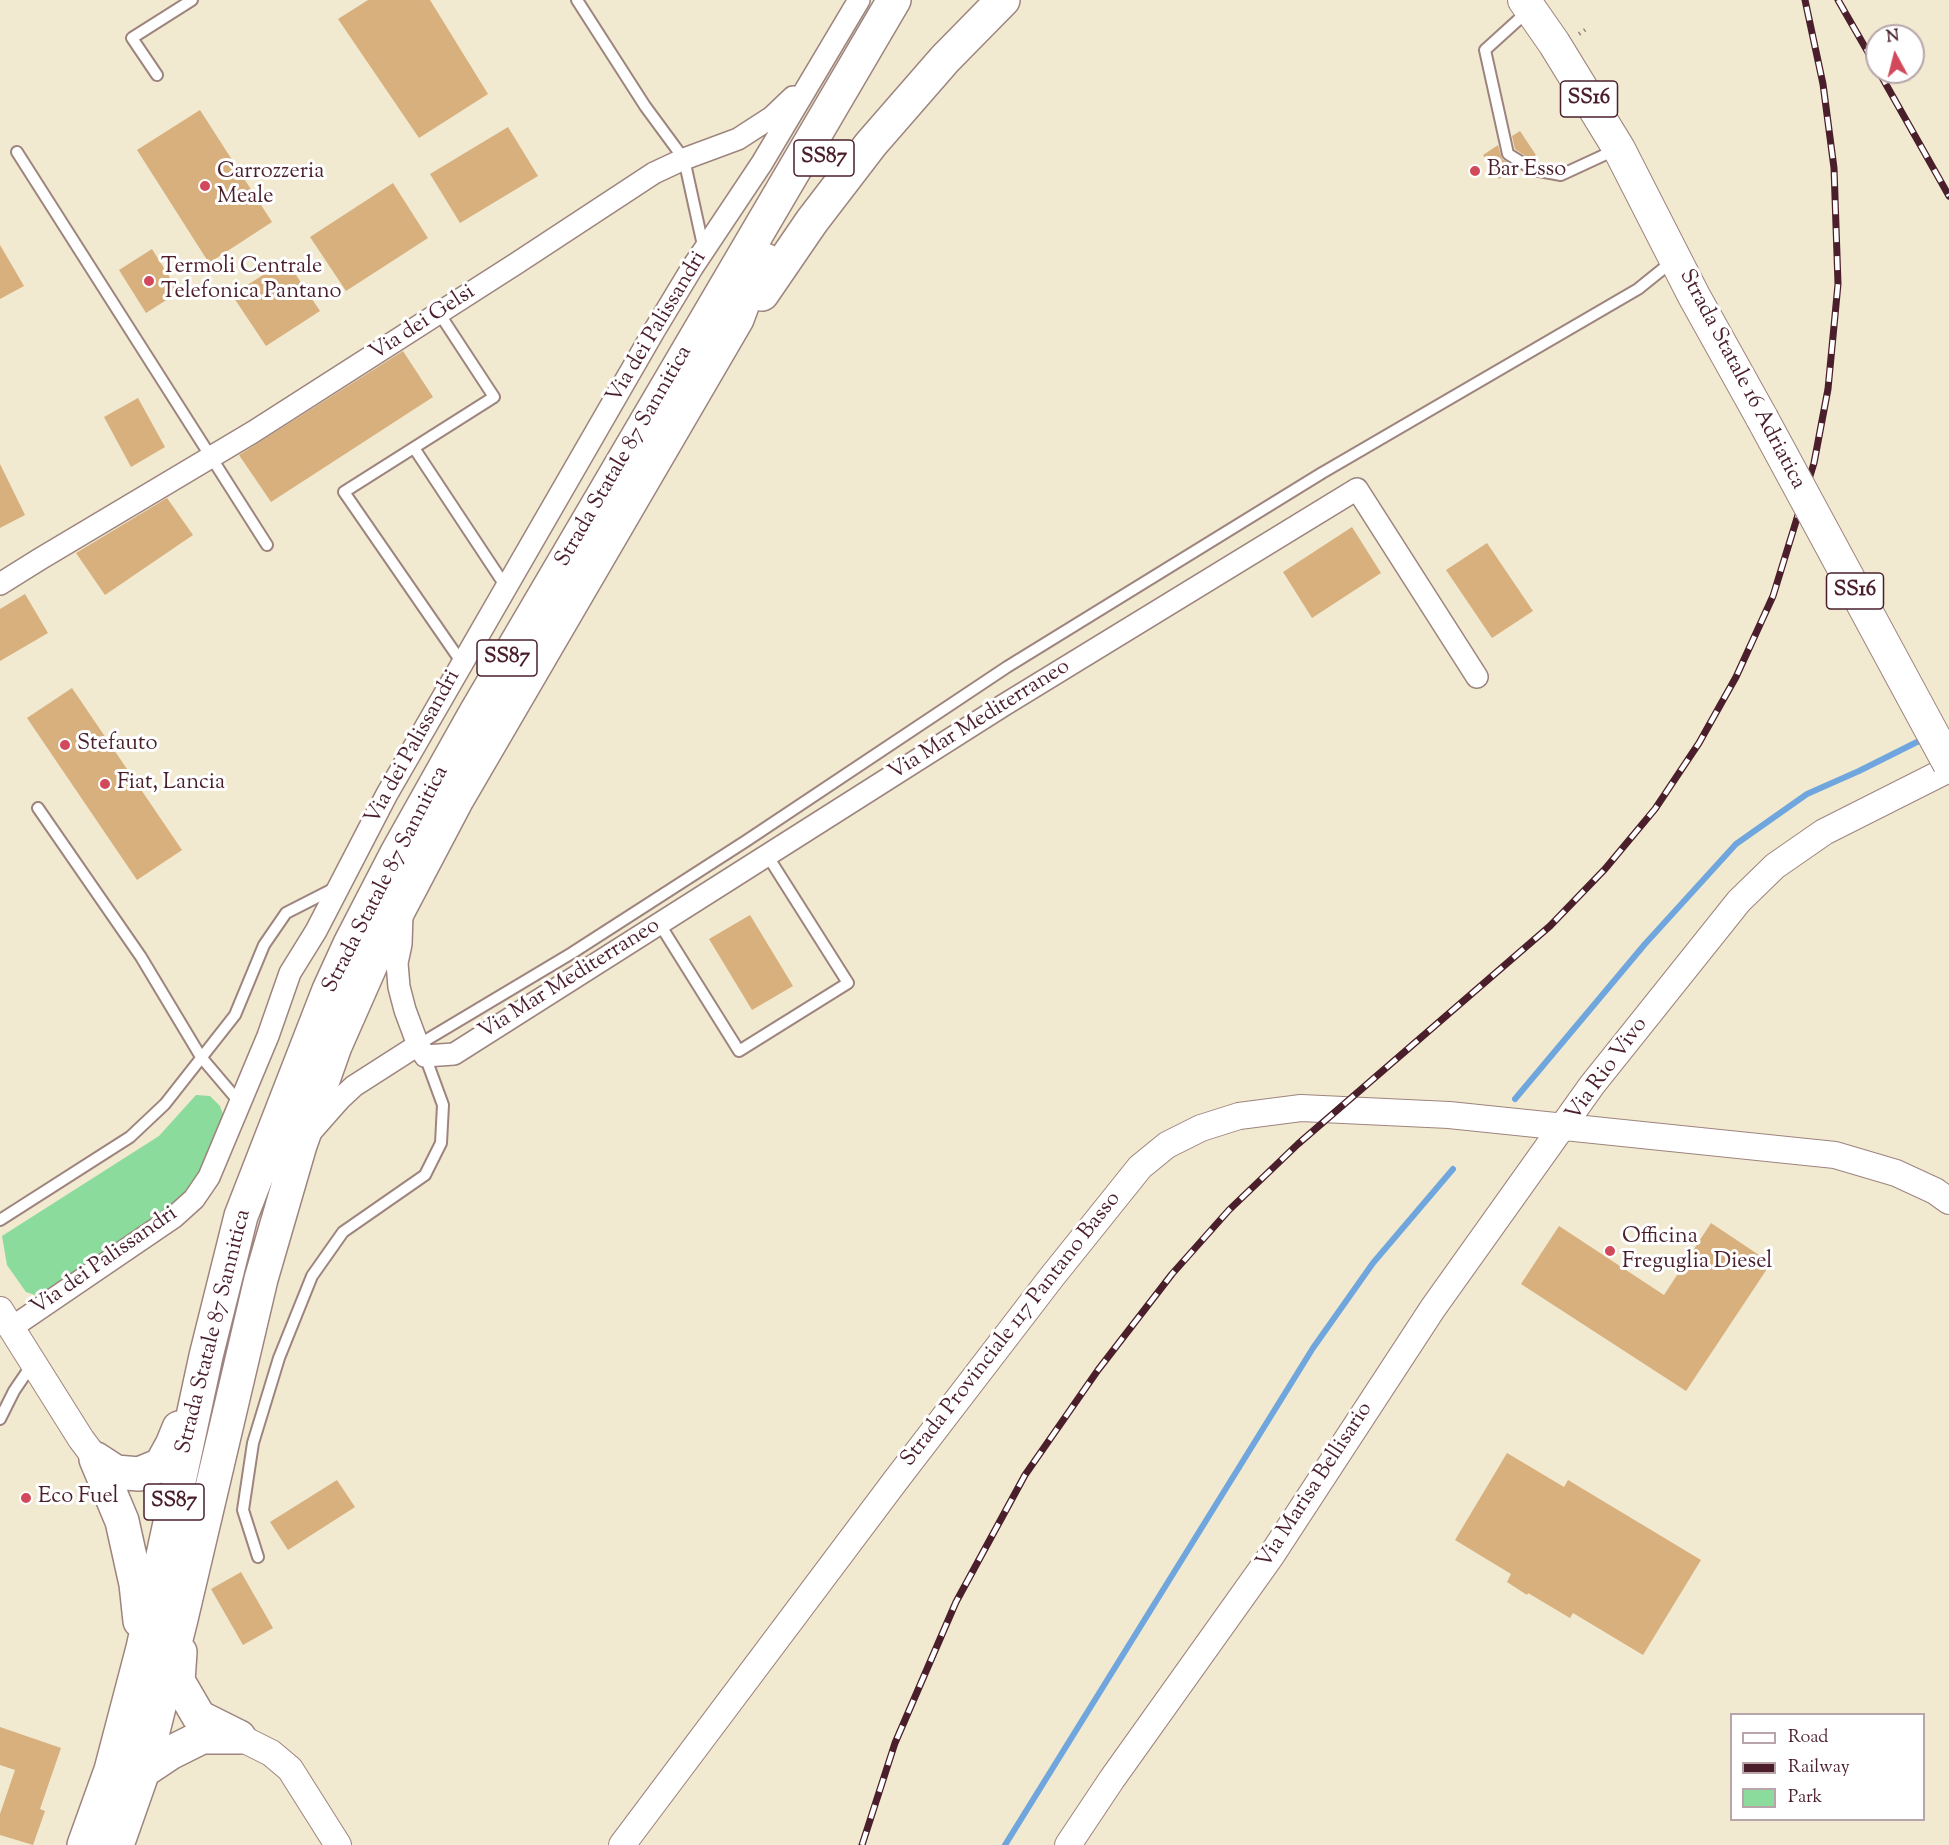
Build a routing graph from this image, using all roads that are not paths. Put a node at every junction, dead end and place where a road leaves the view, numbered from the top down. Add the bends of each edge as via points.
1 (192, 0) edge
2 (577, 0) edge
3 (859, 0) edge
4 (894, 0) edge
5 (917, 0) edge
6 (1003, 0) edge
7 (1528, 5) edge
8 (830, 49) junction
9 (157, 75) dead end
10 (1618, 149) junction
11 (17, 152) dead end
12 (684, 159) junction
13 (704, 251) junction
14 (1676, 259) junction
15 (439, 313) junction
16 (737, 318) junction
17 (414, 448) junction
18 (212, 457) junction
19 (267, 545) dead end
20 (0, 584) edge
21 (506, 587) junction
22 (462, 663) junction
23 (1477, 677) dead end
24 (1949, 766) edge
25 (38, 808) dead end
26 (767, 855) junction
27 (340, 885) junction
28 (402, 902) junction
29 (659, 923) junction
30 (421, 1051) junction
31 (201, 1057) junction
32 (240, 1103) junction
33 (1564, 1127) junction
34 (300, 1145) junction
35 (1949, 1201) edge
36 (0, 1220) edge
37 (5, 1319) edge
38 (206, 1356) junction
39 (33, 1364) junction
40 (0, 1419) edge
41 (96, 1459) junction
42 (258, 1557) dead end
43 (182, 1619) junction
44 (143, 1648) junction
45 (239, 1737) junction
46 (143, 1771) junction
47 (84, 1845) edge
48 (117, 1845) edge
49 (338, 1845) edge
50 (622, 1845) edge
51 (1068, 1845) edge

1 - 9 lane via 132,38
2 - 12 lane
3 - 8 street, Via dei Palissandri
4 - 38 highway, Strada Statale 87 Sannitica / SS87 via 475,714 360,924 326,999 241,1216
5 - 16 highway, SS87 via 749,287
6 - 16 highway via 958,44 892,120 812,221 762,294
7 - 10 main road, Strada Statale 16 Adriatica / SS16
7 - 10 lane via 1485,50 1508,154 1534,170 1561,175
8 - 12 street, Via dei Gelsi via 790,101 772,117 738,139
8 - 13 street, Via dei Palissandri
10 - 14 main road, Strada Statale 16 Adriatica / SS16
11 - 18 lane
12 - 13 lane
12 - 15 street, Via dei Gelsi via 654,173
13 - 21 street, Via dei Palissandri
14 - 24 main road, Strada Statale 16 Adriatica / SS16, bridge
14 - 30 lane via 1638,289 1322,473 1007,667
15 - 17 lane via 494,397
15 - 18 street, Via dei Gelsi
16 - 28 highway, Strada Statale 87 Sannitica / SS87 via 468,780
17 - 21 lane
17 - 22 lane via 344,492
18 - 19 lane
18 - 20 street, Via dei Gelsi
21 - 22 street, Via dei Palissandri
22 - 27 street, Via dei Palissandri
23 - 26 street, Via Mar Mediterraneo via 1356,489
24 - 33 street, Via Rio Vivo via 1824,832 1775,866 1739,902 1592,1085
25 - 31 lane via 141,957
26 - 29 street, Via Mar Mediterraneo
26 - 29 lane via 848,983 738,1051
27 - 31 lane via 286,913 264,945 235,1016
27 - 32 street, Via dei Palissandri via 290,973
28 - 30 street via 399,987
28 - 34 highway, Strada Statale 87 Sannitica / SS87 via 335,1046
29 - 30 street, Via Mar Mediterraneo via 454,1054
30 - 34 street via 354,1086
30 - 42 lane via 443,1104 441,1143 425,1175 343,1232 312,1276 279,1358 254,1443 243,1510
31 - 32 lane
31 - 36 lane via 165,1104 130,1137
32 - 37 street, Via dei Palissandri via 209,1177 194,1199 174,1217
33 - 35 street, Via Rio Vivo via 1835,1155 1896,1173
33 - 50 street, Strada Provinciale 117 Pantano Basso via 1449,1115 1301,1108 1239,1116 1201,1128 1167,1145 1140,1167 1051,1278
33 - 51 street, Via Marisa Bellisario via 1433,1308 1271,1556
34 - 43 highway, Strada Statale 87 Sannitica / SS87 via 261,1279
37 - 39 street
38 - 41 highway, SS87 via 161,1465 139,1474 116,1472
38 - 44 highway, Strada Statale 87 Sannitica / SS87
39 - 40 lane
39 - 41 street
41 - 44 highway, SS87 via 122,1521 136,1584
43 - 45 highway, SS87 via 178,1681 199,1717
43 - 46 highway, Strada Statale 87 Sannitica / SS87
44 - 47 highway, Strada Statale 87 Sannitica / SS87 via 111,1770
45 - 46 highway via 202,1737
45 - 49 street via 271,1753 290,1769
46 - 48 highway, Strada Statale 87 Sannitica / SS87

